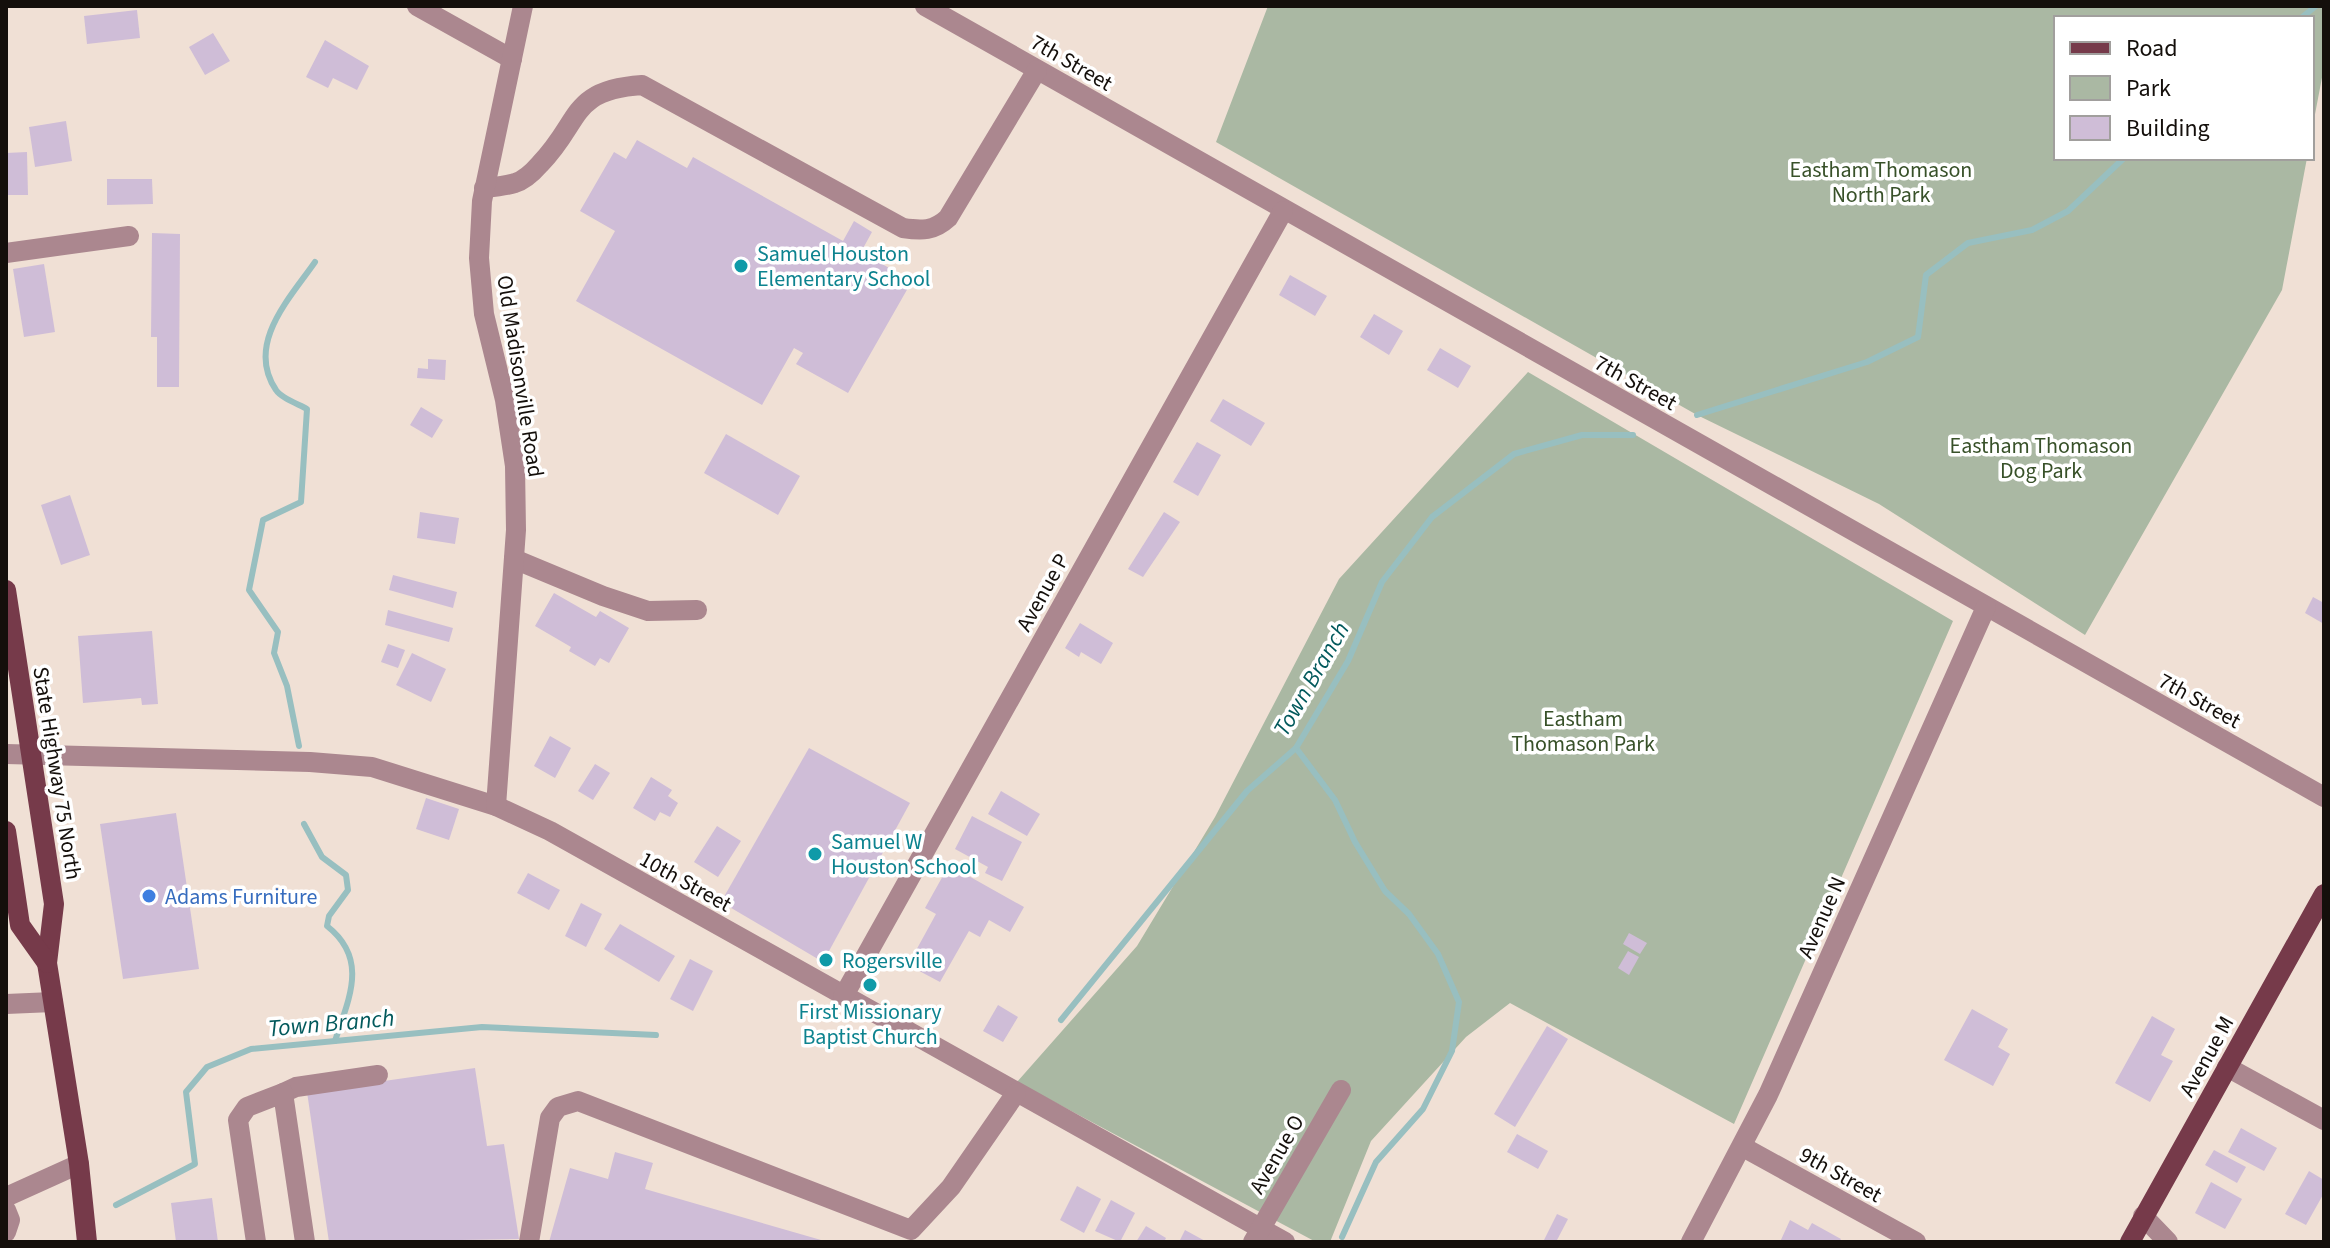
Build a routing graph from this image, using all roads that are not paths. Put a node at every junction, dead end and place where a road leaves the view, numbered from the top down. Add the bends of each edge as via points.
1 (417, 6) edge
2 (523, 6) edge
3 (925, 6) edge
4 (512, 59) junction
5 (1037, 70) junction
6 (484, 188) junction
7 (1283, 211) junction
8 (129, 236) dead end
9 (6, 253) edge
10 (514, 559) junction
11 (6, 590) edge
12 (1986, 607) junction
13 (697, 610) dead end
14 (6, 754) edge
15 (29, 755) junction
16 (2324, 797) edge
17 (496, 806) junction
18 (6, 831) edge
19 (2324, 894) edge
20 (47, 963) junction
21 (843, 997) junction
22 (53, 1002) junction
23 (6, 1004) edge
24 (2227, 1067) junction
25 (378, 1075) dead end
26 (1341, 1090) dead end
27 (283, 1093) junction
28 (1016, 1093) junction
29 (2324, 1120) edge
30 (1743, 1147) junction
31 (79, 1164) junction
32 (6, 1197) edge
33 (6, 1210) edge
34 (2143, 1216) junction
35 (6, 1232) edge
36 (1884, 1234) edge
37 (1257, 1235) edge
38 (916, 1236) edge
39 (87, 1242) edge
40 (256, 1242) edge
41 (305, 1242) edge
42 (529, 1242) edge
43 (1285, 1242) edge
44 (1691, 1242) edge
45 (1916, 1242) edge
46 (2130, 1242) edge
47 (2168, 1242) edge

1 - 4 street
2 - 4 street, Old Madisonville Road
3 - 5 street, 7th Street
4 - 6 street, Old Madisonville Road
5 - 6 street via 948,218 921,231 903,228 642,85 618,87 584,101 530,175
5 - 7 street, 7th Street
6 - 10 street, Old Madisonville Road via 479,258 484,314 515,466
7 - 12 street, 7th Street
7 - 21 street, Avenue P
8 - 9 street
10 - 13 street via 648,611
10 - 17 street, Old Madisonville Road
11 - 15 main road, State Highway 75 North
12 - 16 street, 7th Street
12 - 30 street, Avenue N
14 - 15 street, 10th Street
15 - 17 street, 10th Street via 372,767
15 - 20 main road, State Highway 75 North via 54,904
17 - 21 street, 10th Street via 550,831
18 - 20 main road, State Highway 75 North via 20,925
19 - 24 main road, Avenue M
20 - 22 main road, State Highway 75 North
21 - 28 street, 10th Street
22 - 23 street
22 - 31 main road, State Highway 75 North
24 - 29 street
24 - 34 main road, Avenue M
25 - 27 street
26 - 37 street, Avenue O
27 - 40 street via 247,1107 238,1120
27 - 41 street
28 - 37 street, 10th Street
28 - 38 street
30 - 36 street, 9th Street
30 - 44 street, Avenue N
31 - 32 street
31 - 39 main road, State Highway 75 North
33 - 35 street
34 - 46 main road, Avenue M
34 - 47 street
36 - 45 street, 9th Street
37 - 43 street, 10th Street
38 - 42 street via 578,1101 558,1107 550,1118

